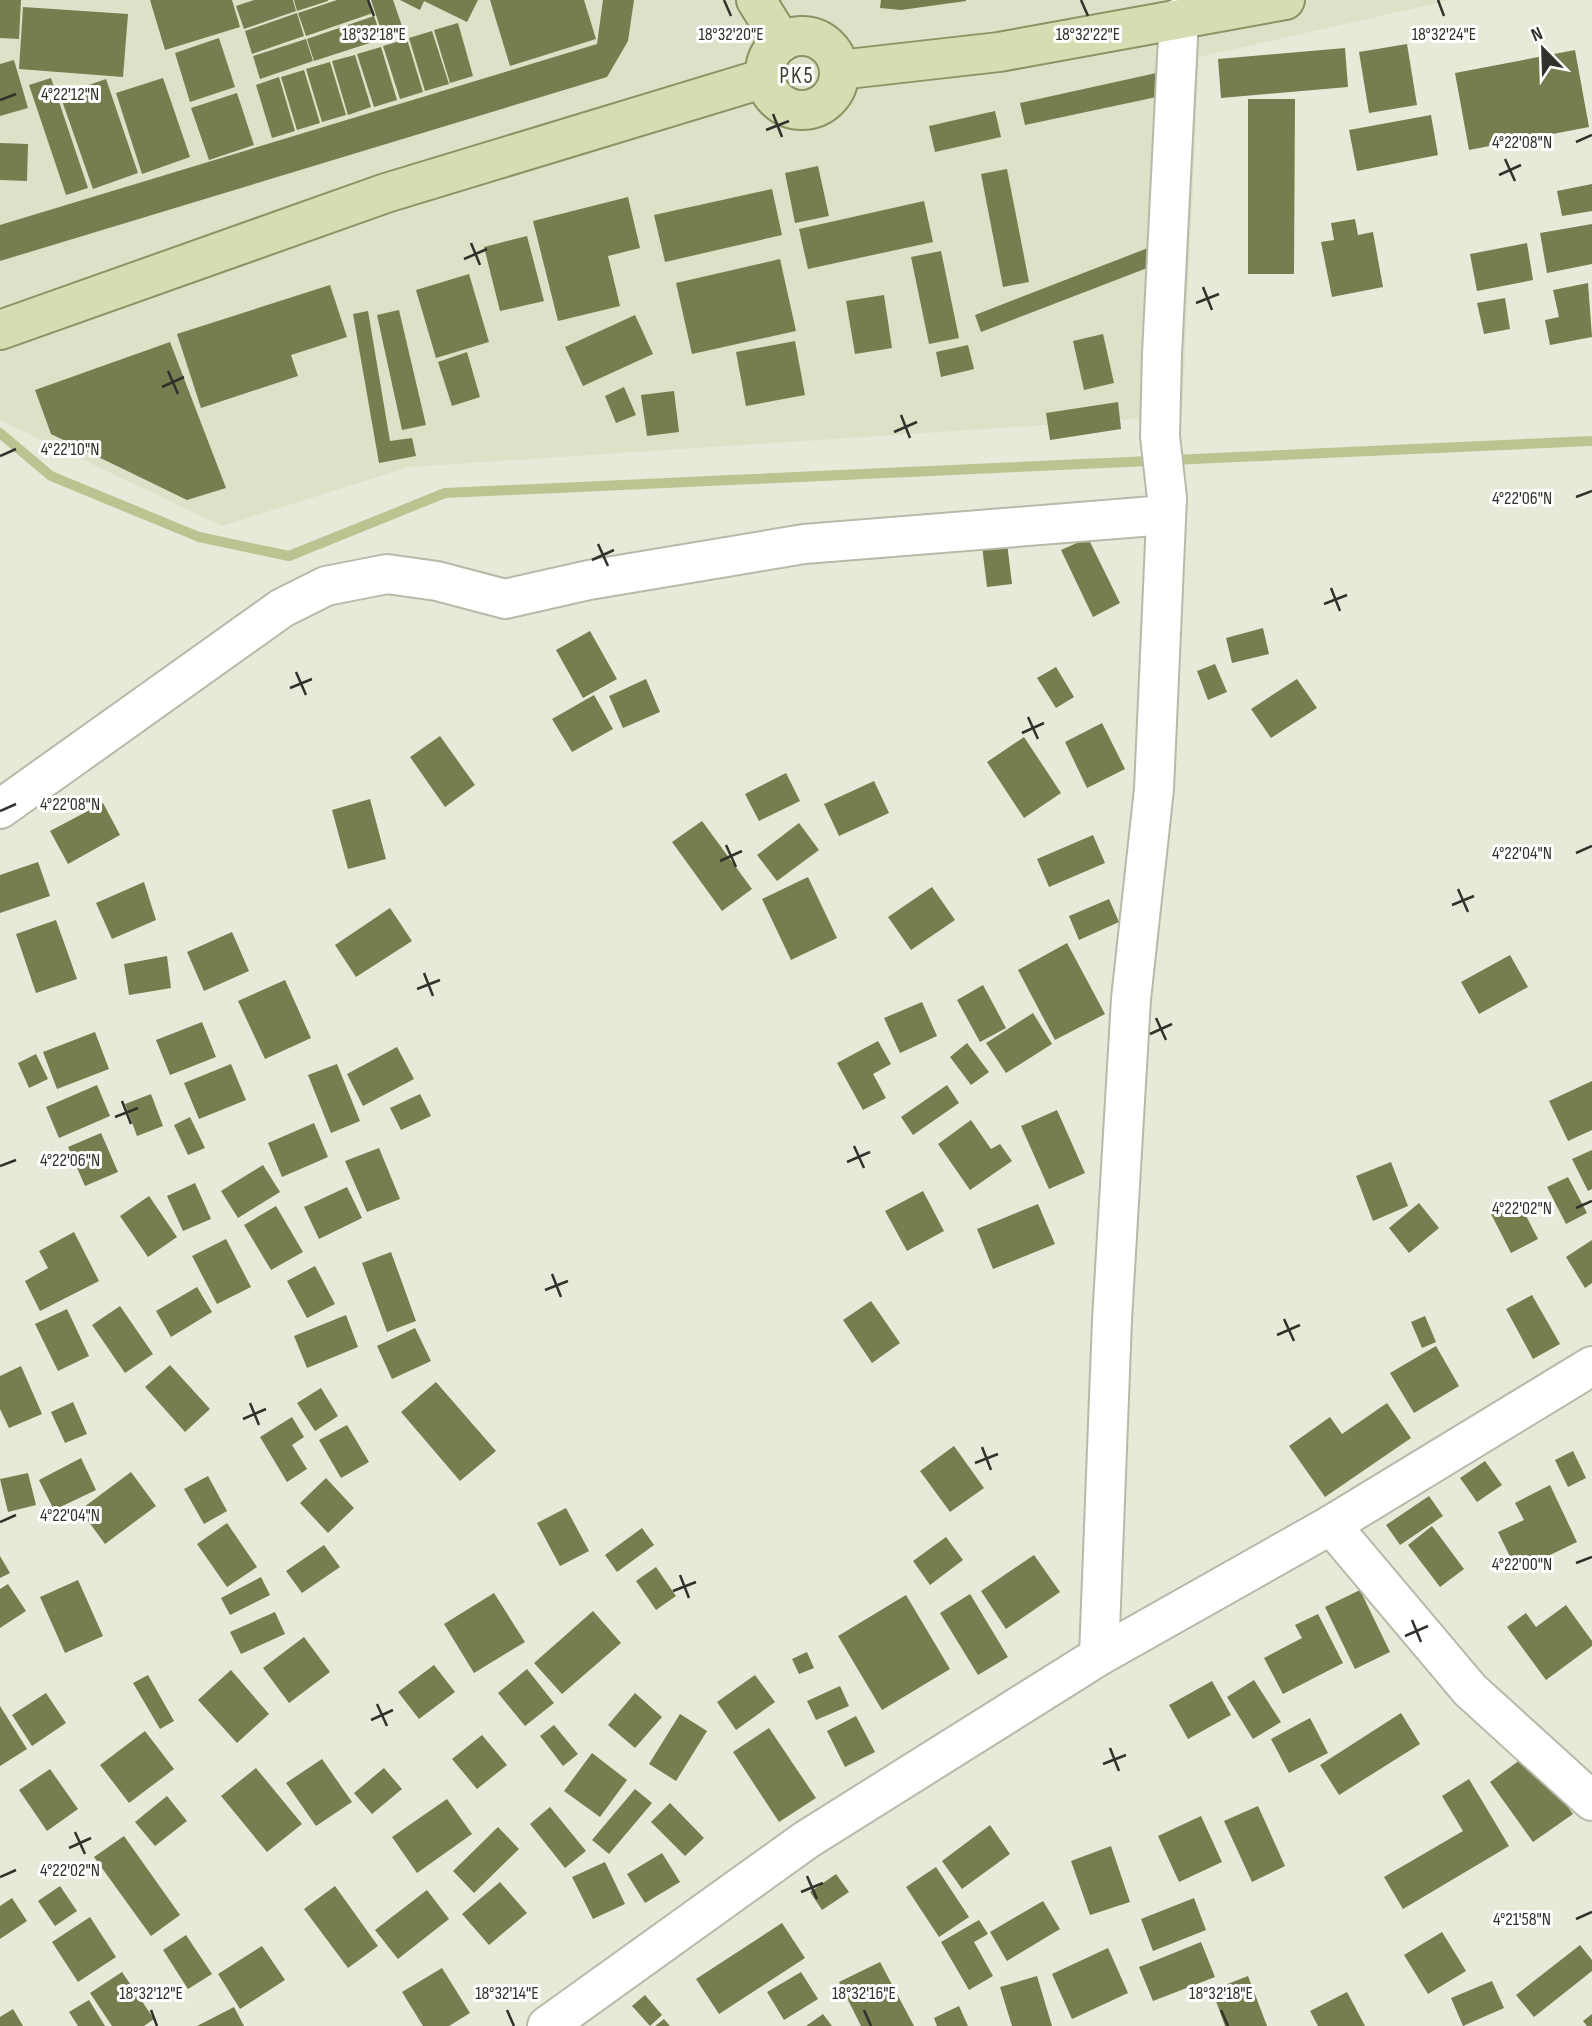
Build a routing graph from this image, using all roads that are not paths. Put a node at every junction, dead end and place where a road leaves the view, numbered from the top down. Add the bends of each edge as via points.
1 (756, 0) edge
2 (1270, 2) edge
3 (1179, 18) junction
4 (782, 42) junction
5 (839, 71) junction
6 (765, 78) junction
7 (0, 330) edge
8 (1166, 506) junction
9 (0, 809) edge
10 (1592, 1366) edge
11 (1331, 1525) junction
12 (1099, 1656) junction
13 (1592, 1801) edge
14 (547, 2026) edge

1 - 4 main road
2 - 3 main road
3 - 5 main road via 999,52
3 - 8 street via 1160,436
4 - 5 main road via 802,36 816,38 829,47
4 - 6 main road via 767,59
5 - 6 main road via 829,98 801,110 776,100
6 - 7 main road via 386,193
8 - 9 street via 804,544 505,599 438,581 387,574 326,586 282,608
8 - 12 street via 1154,789 1130,999
10 - 11 street
11 - 12 street
11 - 13 street via 1470,1690
12 - 14 street via 806,1840

